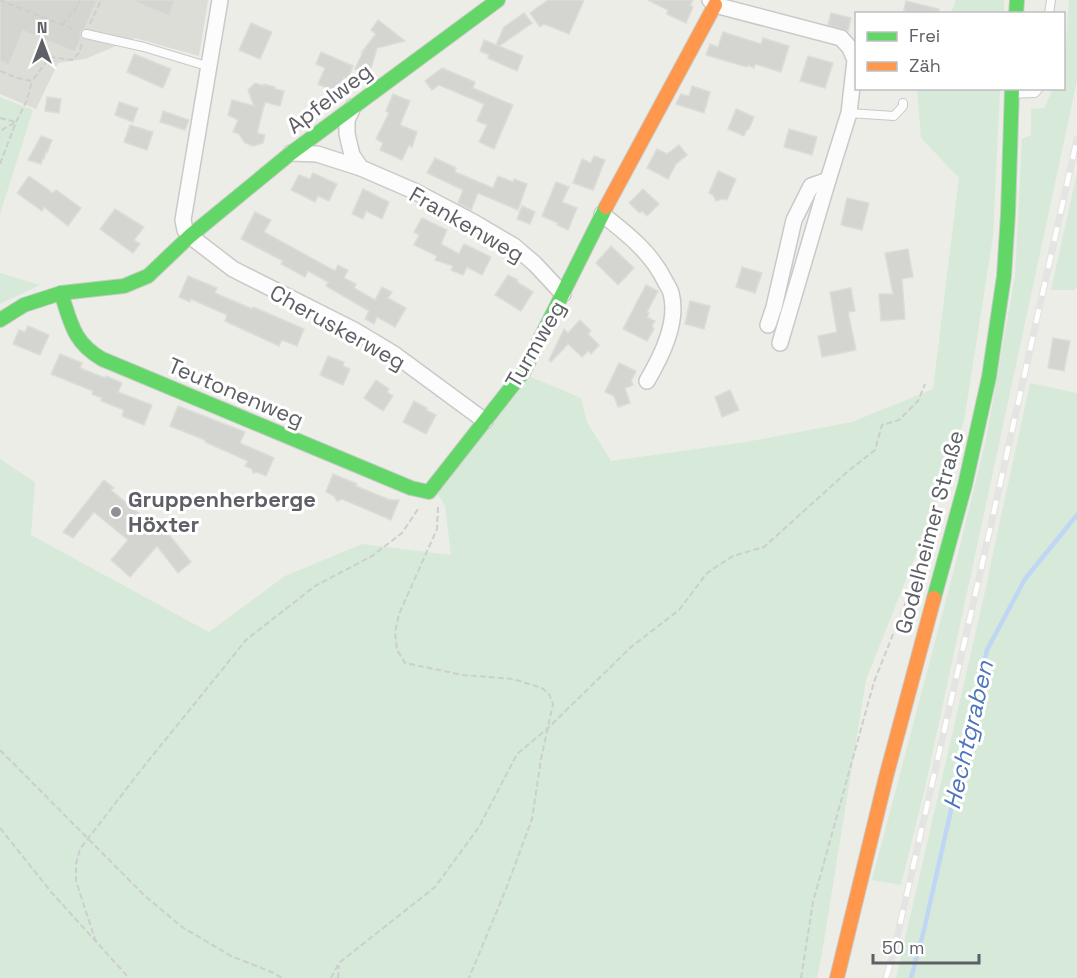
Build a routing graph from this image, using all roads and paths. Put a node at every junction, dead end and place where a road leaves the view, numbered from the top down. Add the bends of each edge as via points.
1 (0, 0) edge
2 (80, 0) edge
3 (101, 0) edge
4 (220, 0) edge
5 (498, 0) edge
6 (713, 2) edge
7 (62, 25) junction
8 (86, 34) junction
9 (210, 67) junction
10 (0, 71) edge
11 (32, 81) junction
12 (1038, 90) edge
13 (1012, 92) edge
14 (903, 103) dead end
15 (353, 107) junction
16 (849, 113) junction
17 (0, 118) edge
18 (16, 122) junction
19 (0, 131) edge
20 (291, 153) junction
21 (0, 164) edge
22 (361, 168) junction
23 (828, 180) junction
24 (602, 214) junction
25 (190, 236) junction
26 (61, 293) junction
27 (563, 294) junction
28 (0, 320) edge
29 (768, 325) dead end
30 (780, 343) dead end
31 (647, 381) dead end
32 (925, 384) dead end
33 (485, 421) junction
34 (429, 492) junction
35 (936, 518) dead end
36 (547, 729) junction
37 (0, 750) edge
38 (0, 828) edge
39 (89, 839) junction
40 (96, 942) junction
41 (339, 963) junction
42 (129, 978) edge
43 (282, 978) edge
44 (331, 978) edge
45 (338, 978) edge
46 (469, 978) edge
47 (801, 978) edge
48 (837, 978) edge

1 - 7 path
2 - 7 path
3 - 8 path
4 - 9 street
5 - 15 street, Apfelweg
6 - 16 street via 841,38 855,60
6 - 24 street, Turmweg
7 - 8 path
8 - 9 lane via 144,46
8 - 11 path via 72,60 50,57
9 - 25 street via 183,220
10 - 11 path
11 - 18 path
12 - 13 lane
13 - 48 street, Godelheimer Straße via 1004,276 989,377 965,485
14 - 16 lane via 894,116
15 - 20 street, Apfelweg
15 - 22 street via 346,134
16 - 23 street
17 - 18 path
18 - 19 path
18 - 21 path
20 - 22 street, Frankenweg via 316,154
20 - 25 street, Apfelweg
22 - 27 street, Frankenweg via 414,191 514,246
23 - 29 street via 811,186 794,220
23 - 30 street
24 - 27 street, Turmweg
24 - 31 street via 638,244 659,269 671,293 669,332 662,355
25 - 26 street, Apfelweg via 148,276 124,286
25 - 33 street, Cheruskerweg via 232,269 394,354
26 - 28 street, Apfelweg via 24,305
26 - 34 street, Teutonenweg via 69,321 82,344 102,359 411,488
27 - 33 street, Turmweg via 524,372
32 - 36 path via 918,401 899,420 882,425 876,450 765,547 733,556 707,573 679,610 631,647
33 - 34 street, Turmweg
34 - 36 path via 439,508 437,529 399,614 394,632 397,650 405,663 420,667 513,679 542,688 553,704
34 - 39 path via 402,533 372,556 315,586 246,640
35 - 47 path via 874,682 813,902
36 - 41 path via 517,754 479,827 435,887
36 - 46 path via 532,819
37 - 39 path
38 - 40 path
39 - 40 path via 80,849 76,880
39 - 43 path via 182,927 231,956
40 - 42 path
41 - 44 path
41 - 45 path

